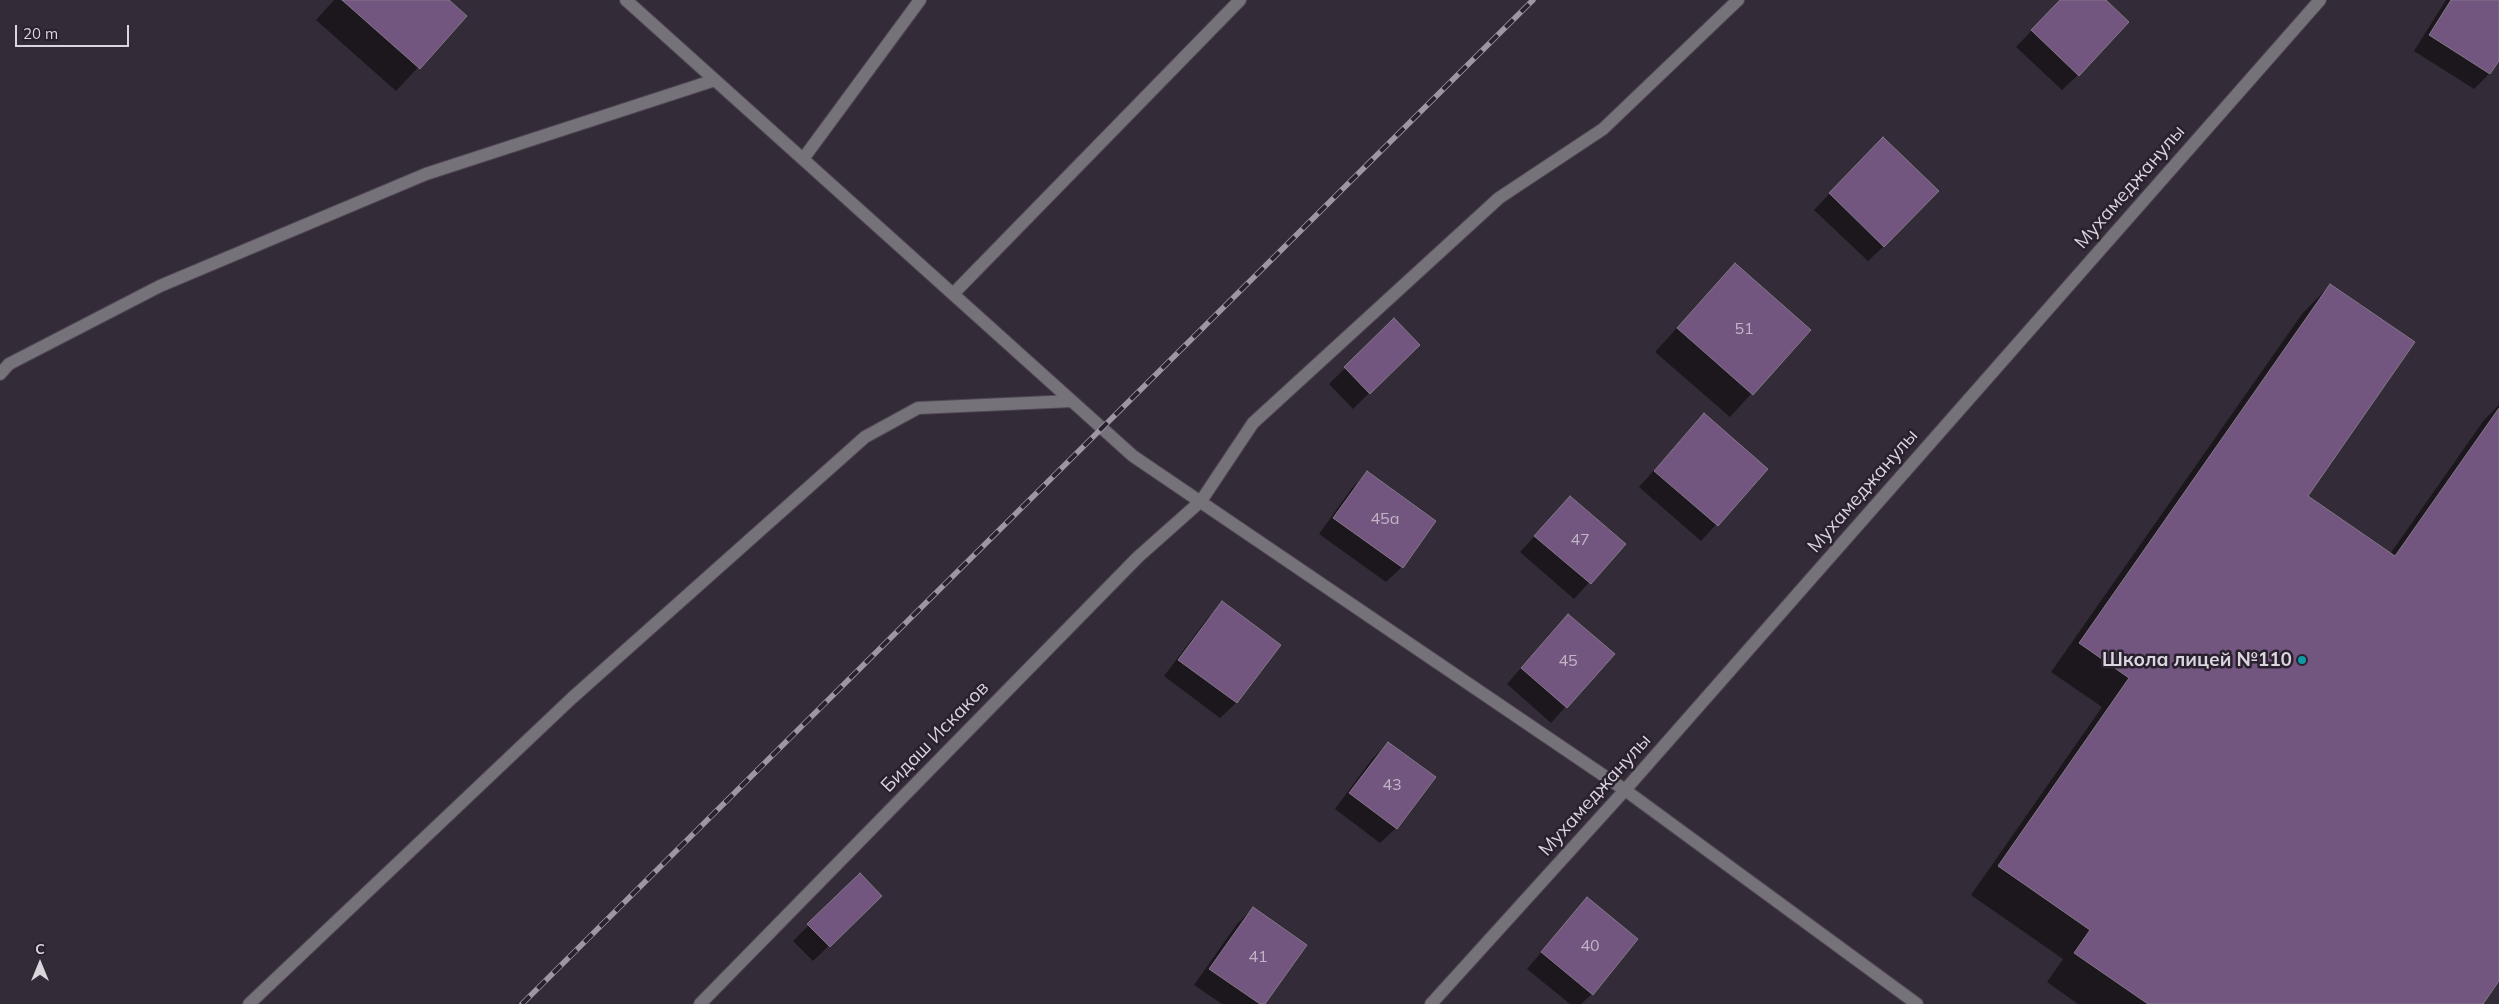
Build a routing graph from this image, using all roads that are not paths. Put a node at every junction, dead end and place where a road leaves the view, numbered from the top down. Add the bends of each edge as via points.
1 (626, 0) edge
2 (920, 0) edge
3 (1240, 0) edge
4 (1738, 0) edge
5 (2320, 0) edge
6 (715, 80) junction
7 (803, 159) junction
8 (953, 294) junction
9 (0, 374) edge
10 (1072, 401) junction
11 (1201, 502) junction
12 (1625, 790) junction
13 (249, 1004) edge
14 (700, 1004) edge
15 (1430, 1004) edge
16 (1917, 1004) edge

1 - 6 street
2 - 7 street
3 - 8 street
4 - 11 street, Бидаш Искаков via 1602,129 1499,198 1253,423
5 - 12 street, Мухамеджанулы
6 - 7 street
6 - 9 street via 426,174 160,286 9,364
7 - 8 street
8 - 10 street
10 - 11 street via 1133,456
10 - 13 street via 918,408 865,437 572,698
11 - 12 street
11 - 14 street, Бидаш Искаков via 1138,557
12 - 15 street, Мухамеджанулы
12 - 16 street

